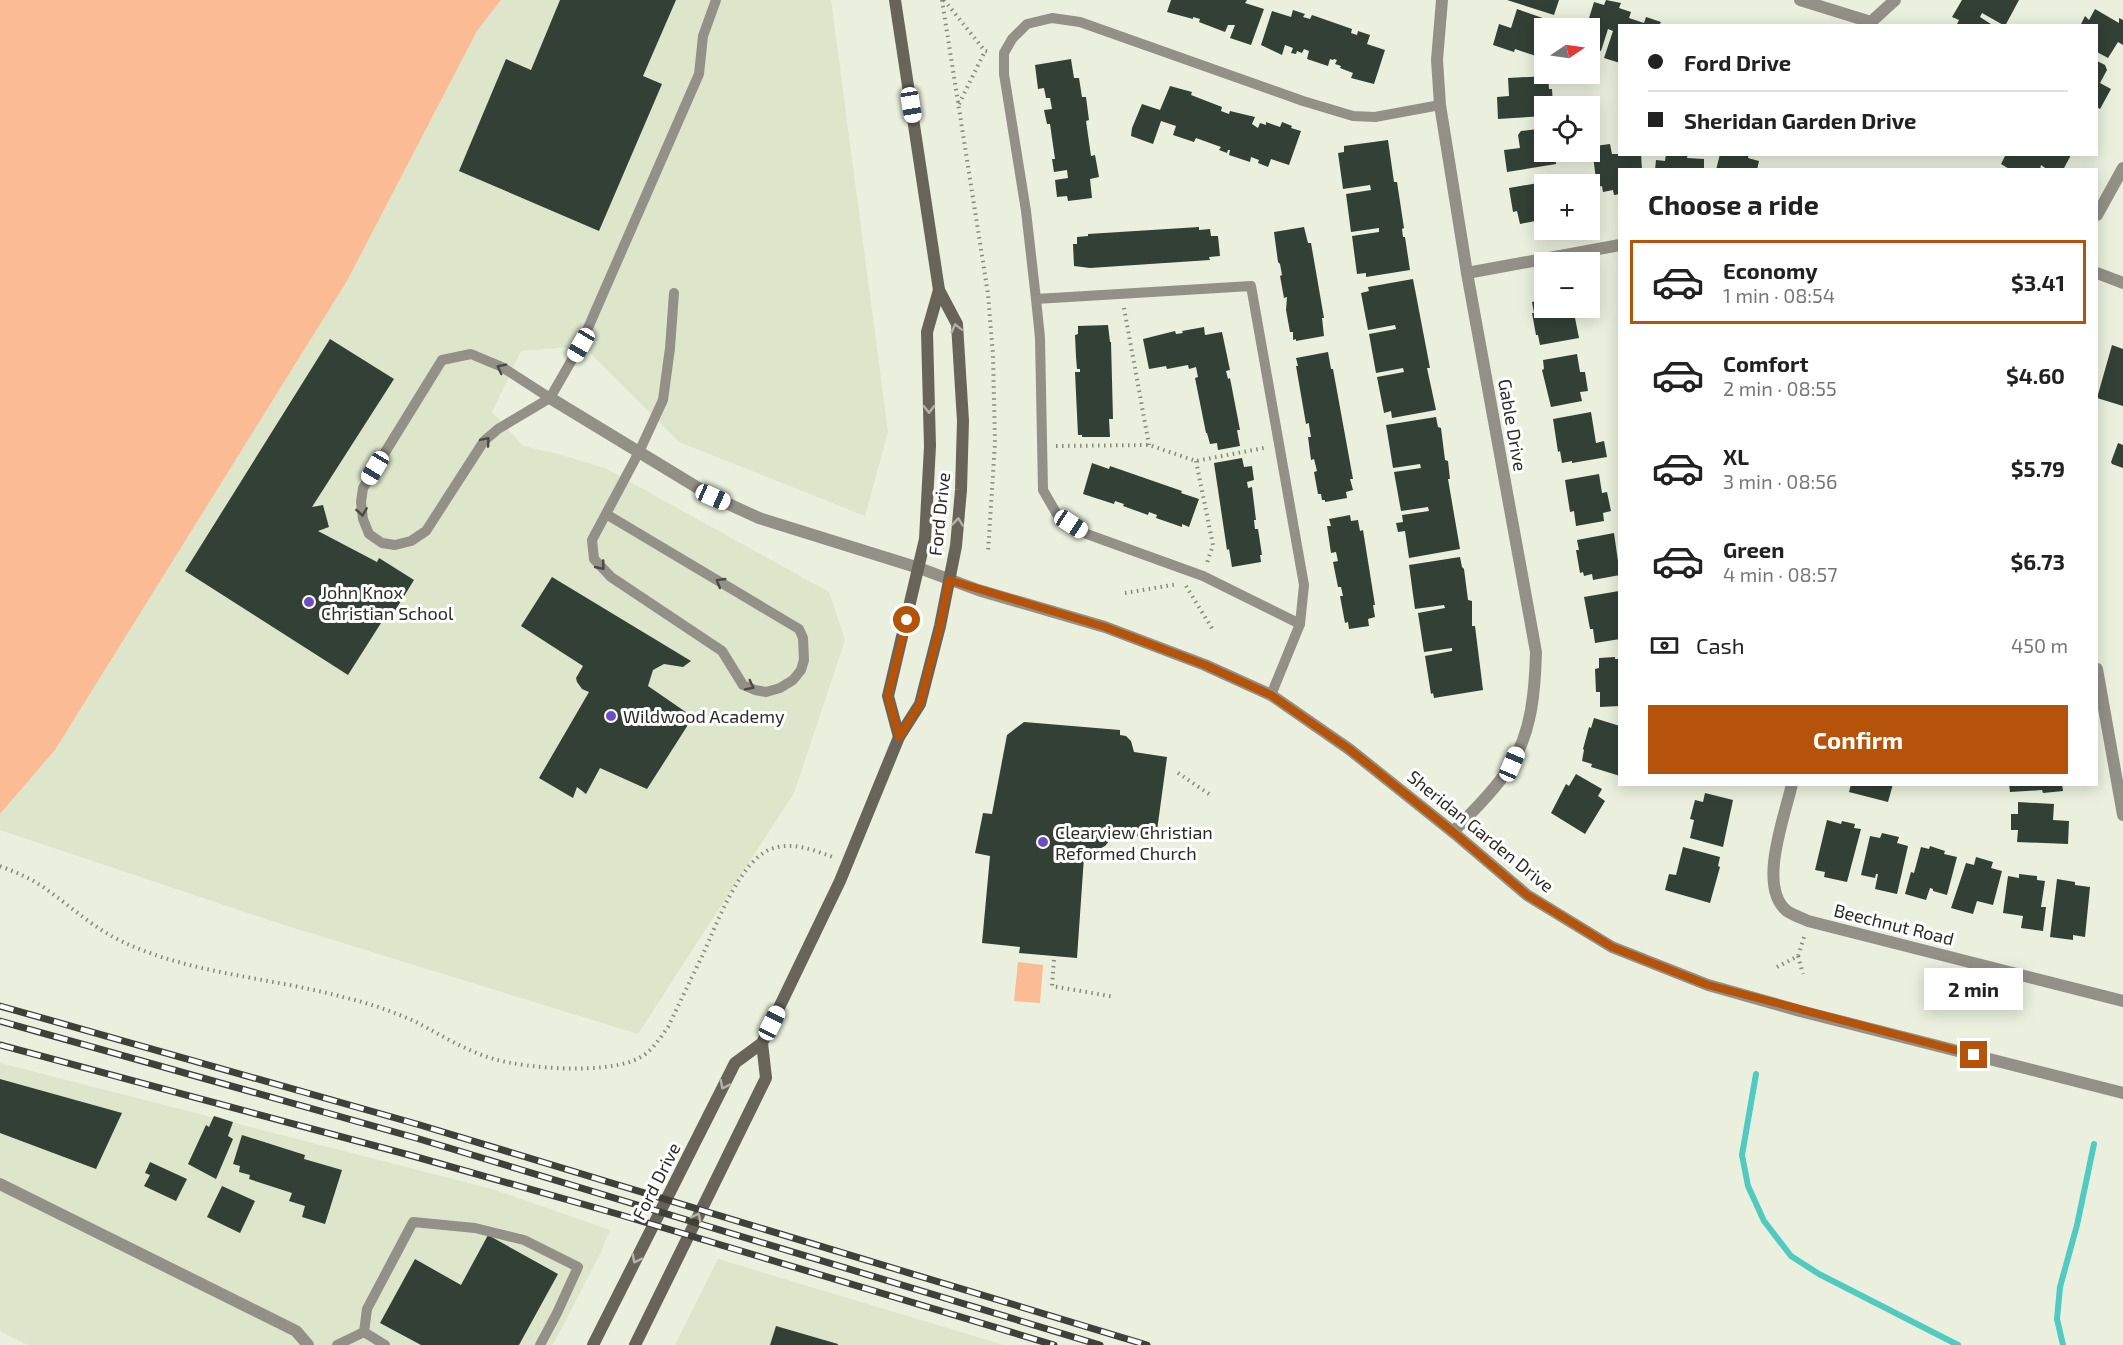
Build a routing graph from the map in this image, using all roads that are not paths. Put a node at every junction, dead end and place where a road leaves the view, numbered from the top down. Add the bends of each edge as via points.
1 (716, 0) edge
2 (895, 0) edge
3 (1442, 0) edge
4 (1800, 0) edge
5 (1895, 0) edge
6 (1440, 105) junction
7 (2123, 168) edge
8 (2098, 213) edge
9 (1618, 245) edge
10 (1467, 273) junction
11 (2098, 273) edge
12 (2123, 283) edge
13 (939, 290) junction
14 (674, 293) dead end
15 (1036, 299) junction
16 (550, 398) junction
17 (639, 452) junction
18 (606, 514) junction
19 (919, 568) junction
20 (949, 580) junction
21 (1300, 624) junction
22 (2098, 675) edge
23 (1271, 695) junction
24 (899, 737) junction
25 (1792, 786) edge
26 (2123, 815) edge
27 (1453, 832) junction
28 (2123, 1001) edge
29 (762, 1043) junction
30 (2123, 1093) edge
31 (0, 1184) edge
32 (364, 1332) junction
33 (308, 1345) edge
34 (337, 1345) edge
35 (385, 1345) edge
36 (540, 1345) edge
37 (593, 1345) edge
38 (634, 1345) edge

1 - 16 lane via 703,36 699,74 581,345
2 - 13 main road, Ford Drive
3 - 6 street, Gable Drive via 1437,60
4 - 5 street via 1871,22
6 - 10 street, Gable Drive
6 - 15 lane via 1375,117 1353,116 1080,22 1052,18 1028,24 1004,53 1004,74
7 - 8 street
9 - 10 street
10 - 27 street, Gable Drive via 1536,652 1535,690 1527,728 1512,764
11 - 12 street
13 -> 19 main road, Ford Drive via 927,332 928,512
20 -> 13 main road, Ford Drive via 961,490 963,421 957,324
14 - 17 lane via 663,400
15 - 21 lane via 1043,490 1058,516 1084,533 1203,576
15 - 21 lane via 1251,286 1304,585
16 -> 16 lane via 502,367 471,354 442,360 363,488 360,502 369,534 382,543 395,545 426,531 484,441
16 - 17 street, Sheridan Garden Drive
17 - 18 lane
17 - 19 street, Sheridan Garden Drive via 713,497 759,518
18 -> 18 lane via 591,540 594,560 611,577 722,651 743,685 766,692 793,681 804,660 799,629
19 - 20 street, Sheridan Garden Drive
19 - 24 main road, Ford Drive via 888,696
20 - 23 street, Sheridan Garden Drive via 1105,627
20 - 24 main road, Ford Drive via 920,704
21 - 23 lane
22 - 26 street
23 - 27 street, Sheridan Garden Drive via 1349,749
24 - 29 main road, Ford Drive via 848,862
25 - 28 street, Beechnut Road via 1772,869 1776,897 1787,911 1808,921
27 - 30 street, Sheridan Garden Drive via 1527,895 1612,947 1708,985
29 -> 37 main road, Ford Drive via 735,1063
38 -> 29 main road via 766,1078
31 - 33 street via 296,1331
32 - 34 lane
32 - 35 lane
32 - 36 lane via 367,1310 413,1222 476,1228 524,1240 578,1267

